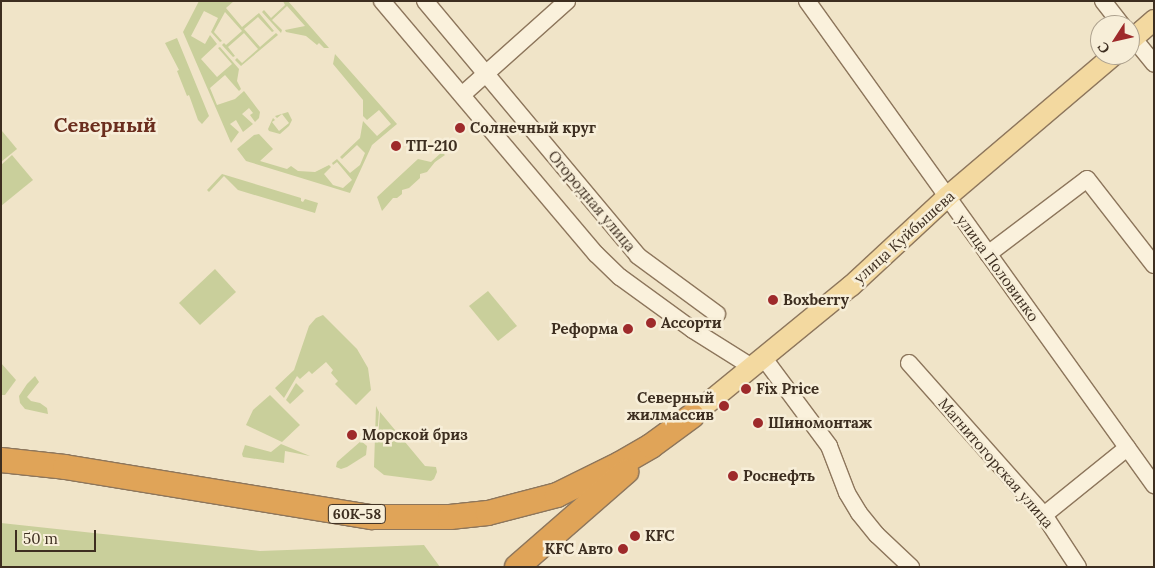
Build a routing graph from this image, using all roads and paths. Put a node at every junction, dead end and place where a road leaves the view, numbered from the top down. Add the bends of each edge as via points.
1 (382, 1) edge
2 (425, 1) edge
3 (566, 1) edge
4 (807, 1) edge
5 (1103, 1) edge
6 (1114, 15) edge
7 (1154, 20) edge
8 (1140, 28) edge
9 (1140, 48) edge
10 (1154, 64) edge
11 (1102, 65) edge
12 (484, 73) junction
13 (462, 95) junction
14 (947, 197) junction
15 (988, 254) junction
16 (1154, 265) edge
17 (717, 314) dead end
18 (758, 362) junction
19 (909, 363) dead end
20 (692, 416) junction
21 (1127, 448) junction
22 (1, 460) edge
23 (1154, 485) edge
24 (1044, 515) junction
25 (517, 567) edge
26 (912, 567) edge
27 (1078, 567) edge

1 - 13 street
2 - 12 street, Огородная улица
3 - 12 street
4 - 14 street, улица Половинко
5 - 6 street
7 - 8 main road
9 - 10 street
11 - 14 main road, улица Куйбышева
12 - 13 street
12 - 17 street, Огородная улица via 638,256
13 - 18 street via 570,226 620,277 693,330
14 - 15 street, улица Половинко
14 - 18 main road, улица Куйбышева via 851,286
15 - 16 street via 1087,179
15 - 21 street, улица Половинко
18 - 20 main road, улица Куйбышева
18 - 26 street via 829,446 847,494 859,514
19 - 24 street, Магнитогорская улица
20 - 22 highway, 60К-58 via 620,464 557,494 488,513 450,517 372,517 65,467
20 - 25 highway
21 - 23 street, улица Половинко
21 - 24 street
24 - 27 street, Магнитогорская улица

